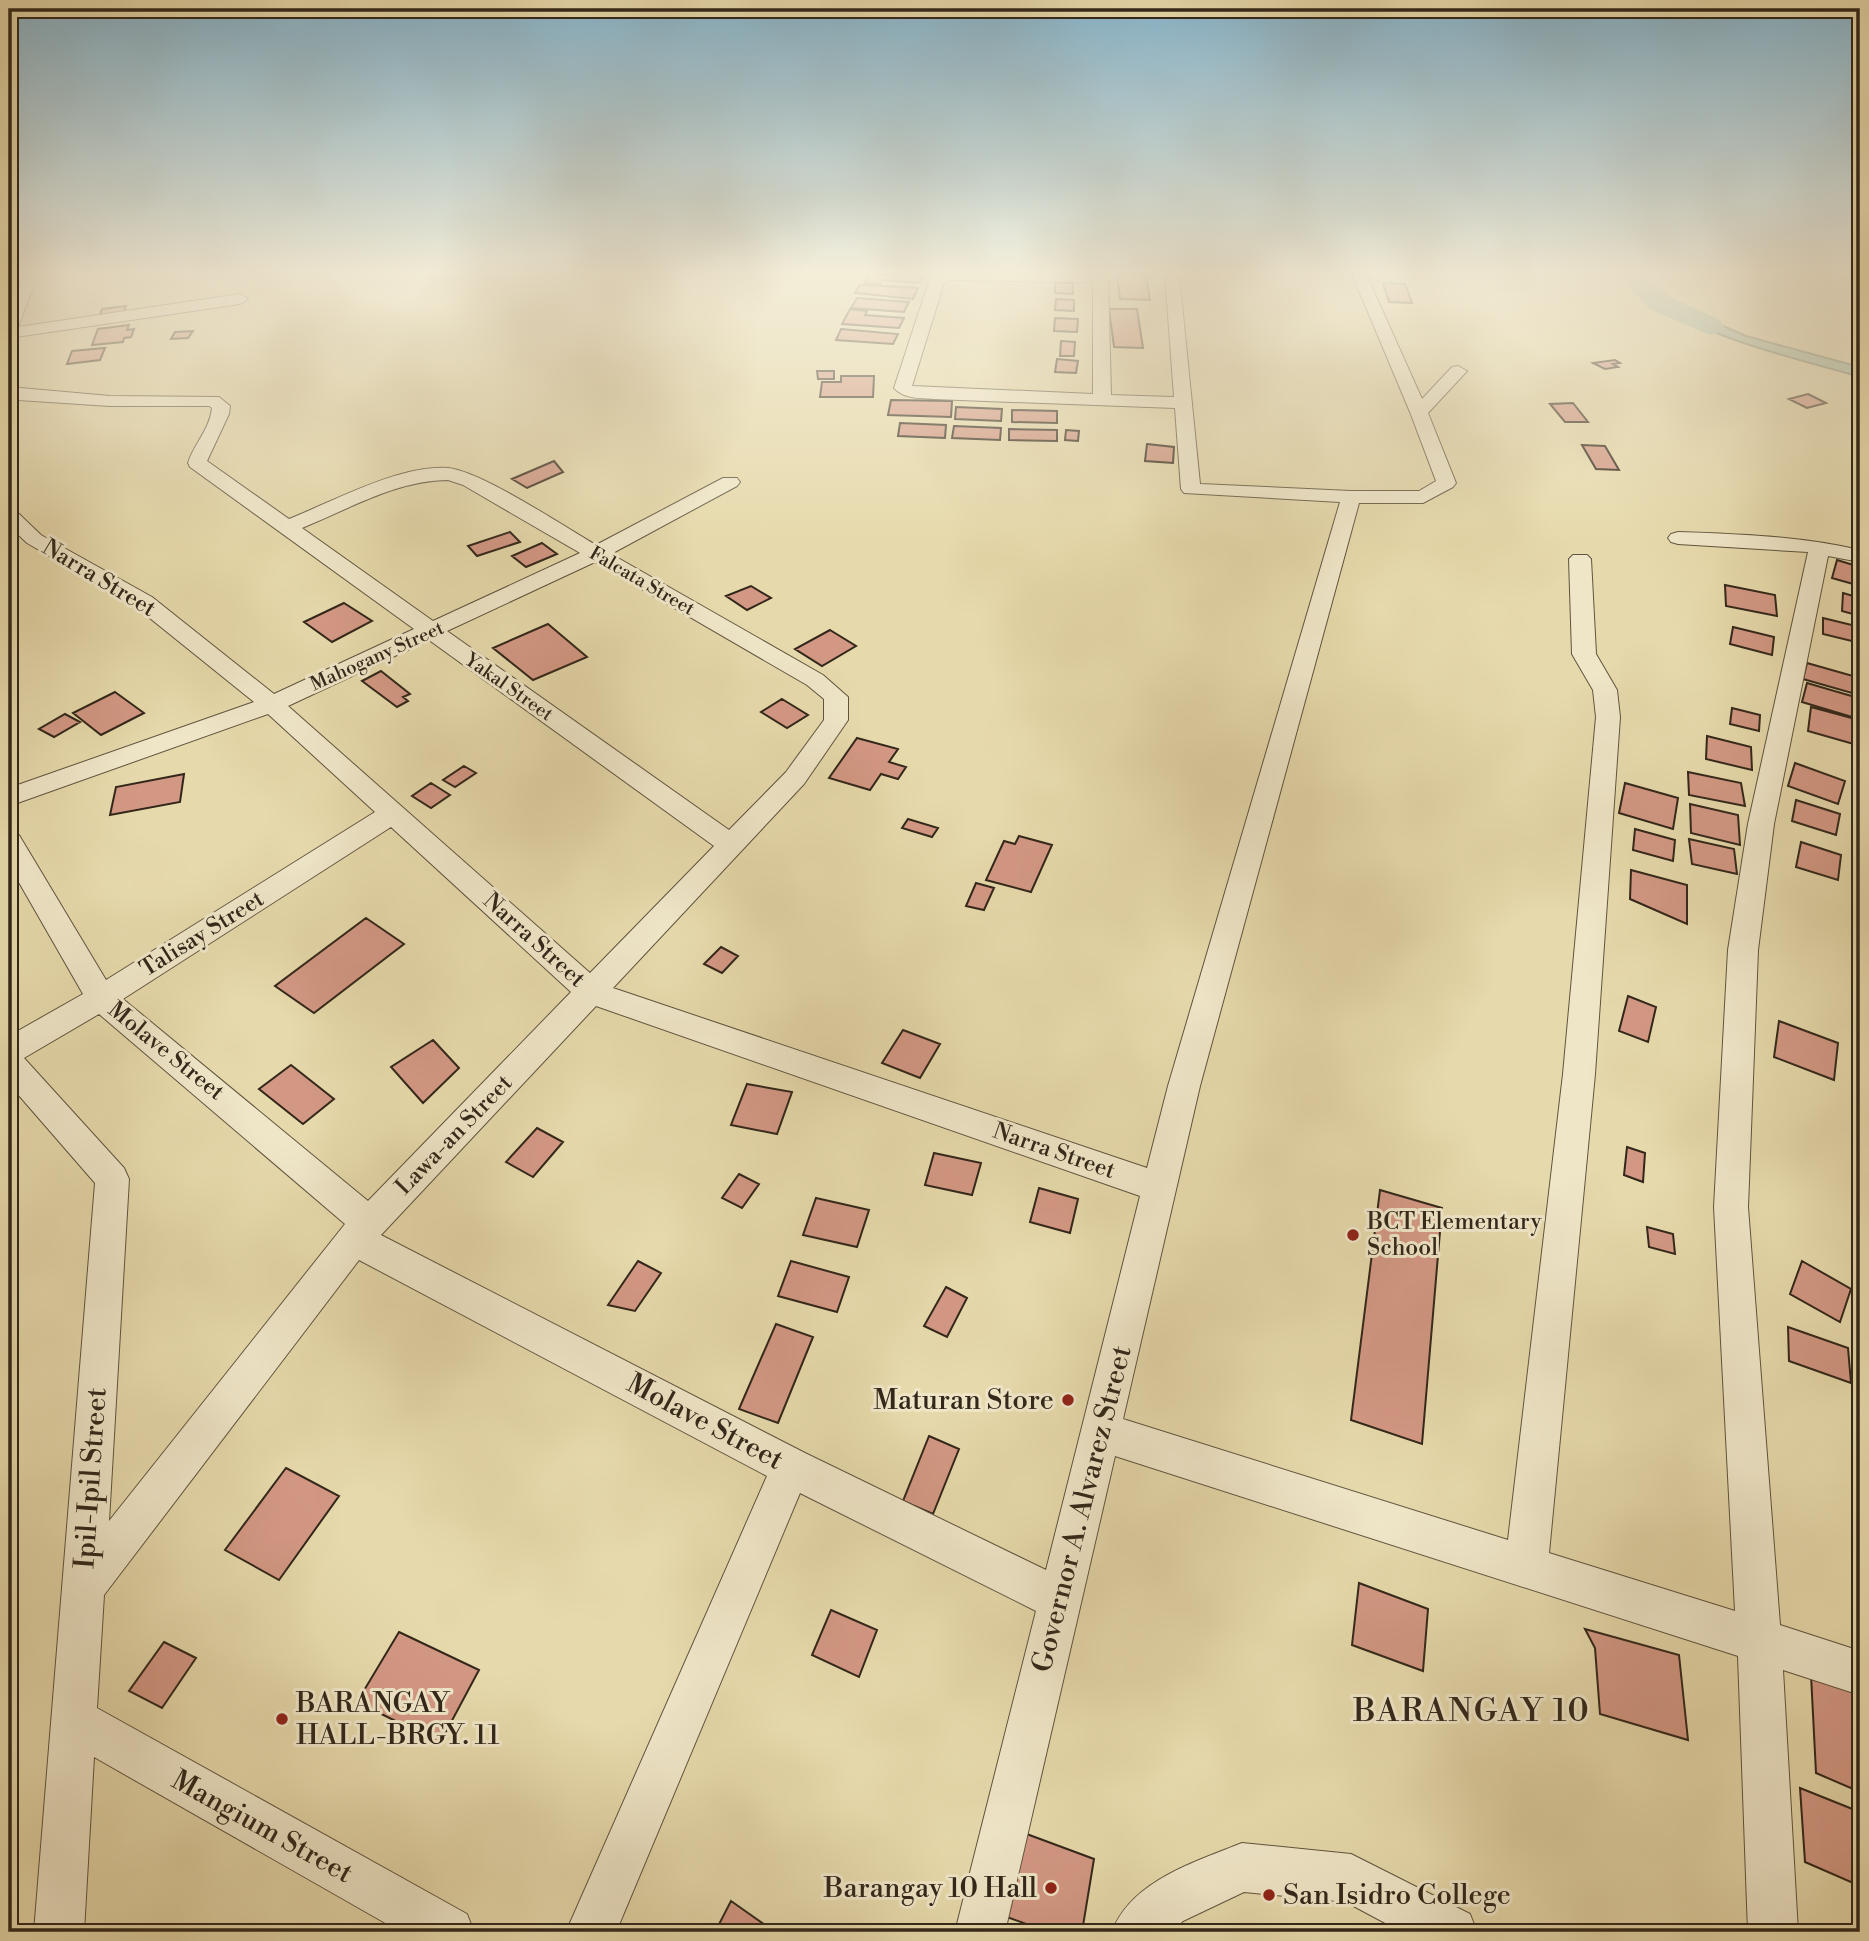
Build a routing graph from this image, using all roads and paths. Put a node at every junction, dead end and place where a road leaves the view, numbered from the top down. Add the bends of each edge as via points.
1 (910, 365) edge
2 (1102, 365) edge
3 (1180, 365) edge
4 (1398, 365) edge
5 (1458, 371) dead end
6 (9, 392) edge
7 (1102, 399) junction
8 (1184, 403) junction
9 (1419, 412) junction
10 (730, 482) dead end
11 (1351, 496) junction
12 (9, 515) edge
13 (287, 527) junction
14 (1678, 538) dead end
15 (1819, 549) junction
16 (595, 554) junction
17 (1860, 556) edge
18 (1580, 559) dead end
19 (431, 632) junction
20 (836, 697) joint
21 (272, 704) junction
22 (9, 797) edge
23 (393, 813) junction
24 (9, 842) edge
25 (731, 845) junction
26 (592, 993) junction
27 (101, 998) junction
28 (9, 1051) edge
29 (9, 1062) edge
30 (1159, 1186) junction
31 (361, 1231) junction
32 (1100, 1431) junction
33 (791, 1467) junction
34 (1526, 1567) junction
35 (83, 1588) junction
36 (1060, 1601) junction
37 (1759, 1640) junction
38 (1860, 1673) edge
39 (75, 1721) junction
40 (986, 1930) edge
41 (59, 1932) edge
42 (449, 1932) edge
43 (591, 1932) edge
44 (1137, 1932) edge
45 (1452, 1932) edge
46 (1773, 1932) edge

1 - 7 street via 903,388 911,393
2 - 7 street
3 - 8 street
4 - 9 street
5 - 9 street
6 - 13 street, Yakal Street via 96,400 213,401 221,406 221,415 197,463
7 - 8 street
8 - 11 street via 1191,489
9 - 11 street via 1446,483 1423,497
10 - 16 street, Mahogany Street
11 - 30 street, Governor A. Alvarez Street
12 - 21 street, Narra Street via 34,539 144,602
13 - 16 street, Falcata Street via 397,484 443,474 470,481
13 - 19 street, Yakal Street
14 - 15 street via 1761,540
15 - 17 street
15 - 37 street via 1761,824 1743,950 1731,1207
16 - 19 street, Mahogany Street
16 - 20 street, Falcata Street via 815,680
18 - 34 street via 1584,654 1605,690 1608,717 1579,1074
19 - 21 street, Mahogany Street
19 - 25 street, Yakal Street
20 - 25 street, Lawa-an Street via 836,720 795,778
21 - 22 street, Mahogany Street
21 - 23 street, Narra Street
23 - 26 street, Narra Street
23 - 27 street, Talisay Street
24 - 27 street, Molave Street
25 - 26 street, Lawa-an Street
26 - 30 street, Narra Street
26 - 31 street, Lawa-an Street
27 - 28 street, Talisay Street
27 - 31 street, Molave Street
29 - 35 street, Ipil-Ipil Street via 112,1180
30 - 32 street, Governor A. Alvarez Street
31 - 33 street, Molave Street
31 - 35 street, Lawa-an Street
32 - 34 street
32 - 36 street, Governor A. Alvarez Street
33 - 36 street, Molave Street
33 - 43 street
34 - 37 street
35 - 39 street, Ipil-Ipil Street
36 - 40 street, Governor A. Alvarez Street
37 - 38 street
37 - 46 street
39 - 41 street, Ipil-Ipil Street
39 - 42 street, Mangium Street
44 - 45 street via 1165,1903 1242,1867 1351,1878

